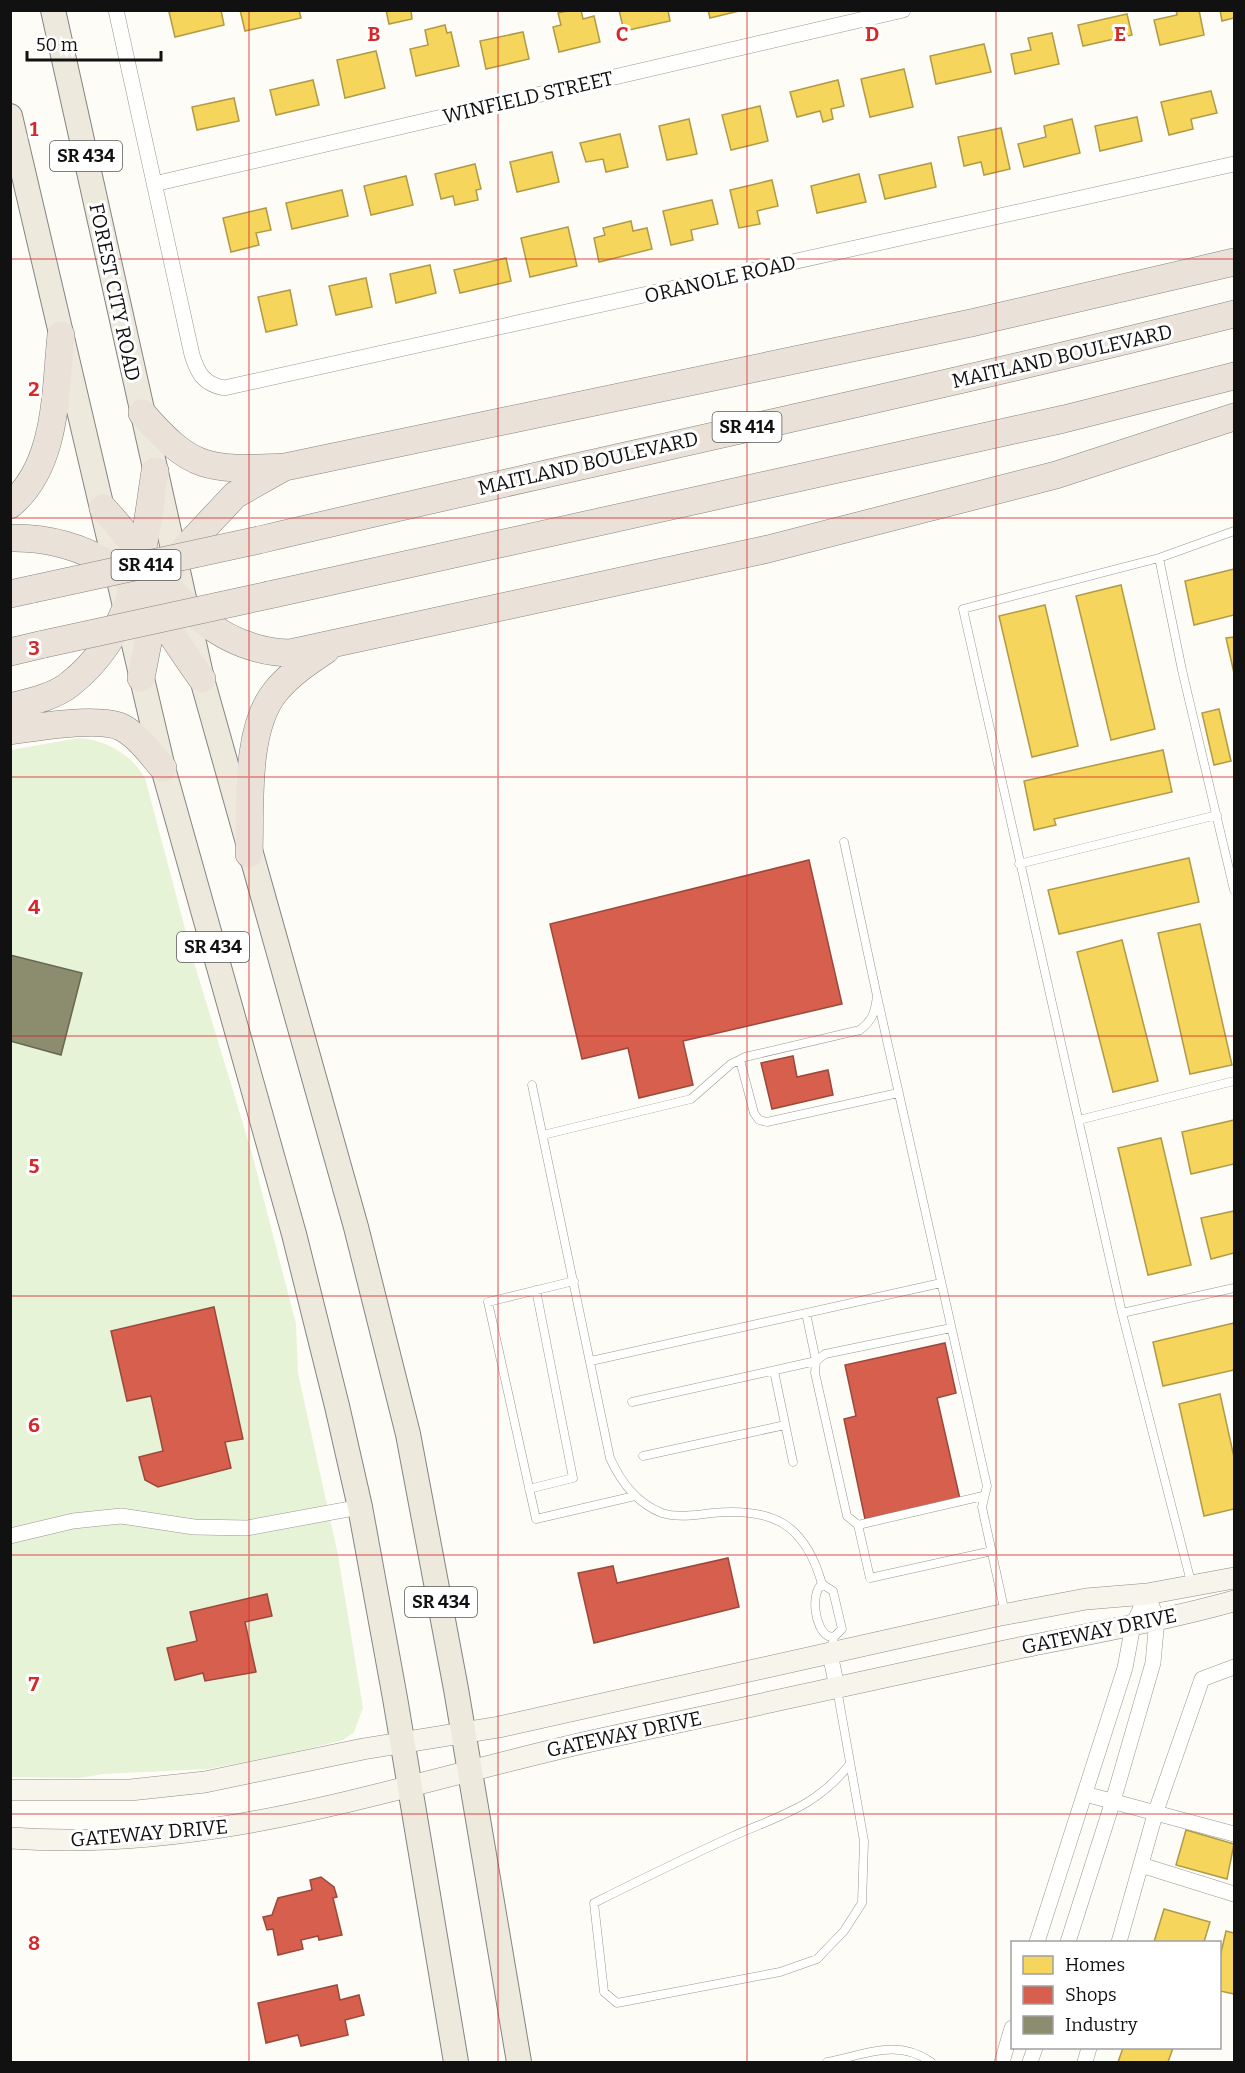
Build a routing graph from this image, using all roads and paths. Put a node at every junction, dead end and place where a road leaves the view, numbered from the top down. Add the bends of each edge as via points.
1 (53, 10) edge
2 (116, 10) edge
3 (903, 10) edge
4 (10, 116) edge
5 (1234, 164) edge
6 (154, 184) junction
7 (1234, 262) edge
8 (1234, 314) edge
9 (61, 334) junction
10 (1234, 376) edge
11 (140, 405) junction
12 (1234, 417) edge
13 (285, 467) junction
14 (155, 471) junction
15 (10, 505) edge
16 (103, 508) junction
17 (1234, 531) edge
18 (10, 538) edge
19 (142, 556) junction
20 (1159, 558) junction
21 (115, 568) junction
22 (169, 571) junction
23 (134, 587) junction
24 (22, 592) edge
25 (186, 607) junction
26 (154, 612) junction
27 (126, 614) junction
28 (338, 641) junction
29 (10, 652) edge
30 (141, 678) junction
31 (202, 679) junction
32 (10, 707) edge
33 (10, 731) edge
34 (163, 768) junction
35 (1217, 815) junction
36 (844, 842) dead end
37 (249, 854) junction
38 (1019, 864) junction
39 (1234, 890) edge
40 (877, 996) junction
41 (740, 1060) junction
42 (1234, 1081) edge
43 (532, 1085) dead end
44 (898, 1093) junction
45 (1079, 1120) junction
46 (543, 1135) junction
47 (574, 1281) junction
48 (941, 1283) junction
49 (1234, 1287) edge
50 (536, 1290) junction
51 (806, 1313) junction
52 (1122, 1313) junction
53 (951, 1328) junction
54 (591, 1361) junction
55 (816, 1361) junction
56 (774, 1371) junction
57 (632, 1402) dead end
58 (785, 1425) junction
59 (643, 1456) dead end
60 (792, 1462) dead end
61 (529, 1489) junction
62 (635, 1496) junction
63 (983, 1496) junction
64 (360, 1507) junction
65 (858, 1525) junction
66 (10, 1536) edge
67 (992, 1551) junction
68 (1234, 1578) edge
69 (822, 1584) junction
70 (1192, 1586) junction
71 (1147, 1594) junction
72 (1234, 1601) edge
73 (1006, 1614) junction
74 (1157, 1619) junction
75 (1133, 1625) junction
76 (832, 1645) junction
77 (1234, 1667) edge
78 (837, 1687) junction
79 (464, 1732) junction
80 (402, 1742) junction
81 (850, 1764) junction
82 (470, 1770) junction
83 (410, 1787) junction
84 (10, 1790) edge
85 (1085, 1794) junction
86 (1113, 1801) junction
87 (1156, 1811) junction
88 (1234, 1834) edge
89 (10, 1838) edge
90 (1141, 1865) junction
91 (1234, 1894) edge
92 (1038, 1941) edge
93 (1068, 1941) edge
94 (1119, 1941) edge
95 (1011, 2031) edge
96 (456, 2062) edge
97 (519, 2062) edge
98 (827, 2062) edge
99 (931, 2062) edge
100 (1002, 2062) edge

1 - 11 main road, FOREST CITY ROAD / SR 434
2 - 6 street
3 - 6 street, WINFIELD STREET
4 - 9 main road, SR 434
5 - 6 street, ORANOLE ROAD via 234,388 206,382 192,355
7 - 13 highway via 971,322
8 - 24 highway, MAITLAND BOULEVARD / SR 414, bridge via 1056,358
9 - 15 highway via 45,452 31,485
9 - 16 main road, SR 434
10 - 29 highway, bridge via 1064,419
11 - 13 highway via 166,441 189,459 228,469
11 - 14 main road, SR 434
12 - 28 highway via 1056,475 768,549
13 - 22 highway via 235,495
14 - 19 highway
14 - 22 main road, SR 434
16 - 19 highway
16 - 21 main road, SR 434
17 - 20 lane
18 - 21 highway via 32,537 58,543
19 - 22 highway
19 - 23 highway
20 - 35 lane
20 - 38 lane via 963,609
21 - 23 highway
21 - 27 main road, SR 434
22 - 25 highway
22 - 26 highway
23 - 26 highway
23 - 27 highway
25 - 28 highway via 221,635 264,652 290,653
25 - 31 main road, SR 434
26 - 30 highway
26 - 31 highway
27 - 30 main road, SR 434
27 - 32 highway via 92,662 69,684 42,698
28 - 37 highway via 299,668 274,692 266,708 255,740
30 - 34 main road, SR 434
31 - 37 main road, SR 434
33 - 34 highway via 70,722 121,727
34 - 64 main road, SR 434 via 318,1324
35 - 38 lane
35 - 39 lane
36 - 40 lane
37 - 79 main road, SR 434 via 378,1313 412,1456
38 - 45 lane
40 - 41 lane via 870,1022 860,1030
40 - 44 lane
41 - 44 lane via 754,1113 767,1122
41 - 46 lane via 691,1099
42 - 45 lane
43 - 46 lane
44 - 48 lane
45 - 52 lane
46 - 47 lane
47 - 50 lane
47 - 54 lane
48 - 51 lane
48 - 53 lane
49 - 52 lane
50 - 61 lane via 573,1479
50 - 61 lane via 488,1302
51 - 54 lane
51 - 55 lane
52 - 70 lane
53 - 55 lane via 825,1354
53 - 63 lane via 987,1486
54 - 62 lane via 610,1458
55 - 56 lane
55 - 65 lane via 815,1373 847,1516
56 - 57 lane
56 - 58 lane
58 - 59 lane
58 - 60 lane
61 - 62 lane via 536,1519
62 - 69 lane via 664,1514 688,1516 744,1510 771,1517 791,1528 806,1545 815,1559
63 - 65 lane
63 - 67 lane
64 - 66 street via 247,1528 194,1527 120,1516 73,1521
64 - 80 main road, SR 434
65 - 67 lane via 870,1578
67 - 73 lane
68 - 70 street, GATEWAY DRIVE
69 - 76 lane via 814,1599 824,1634
69 - 76 lane via 833,1591 842,1624
70 - 71 street, GATEWAY DRIVE
71 - 73 street, GATEWAY DRIVE via 1086,1599
71 - 74 street
71 - 75 street
72 - 74 street, GATEWAY DRIVE
73 - 76 street, GATEWAY DRIVE
74 - 75 street, GATEWAY DRIVE
74 - 86 street via 1153,1663
75 - 78 street, GATEWAY DRIVE
75 - 85 street via 1125,1668
76 - 78 street
76 - 79 street, GATEWAY DRIVE
77 - 87 street via 1202,1679
78 - 81 lane
78 - 82 street, GATEWAY DRIVE
79 - 80 street, GATEWAY DRIVE
79 - 82 main road, SR 434
80 - 83 main road, SR 434
80 - 84 street, GATEWAY DRIVE via 176,1786
81 - 81 lane via 864,1841 862,1903 817,1959 780,1972 617,2003 604,1992 594,1903 793,1812 833,1785
82 - 83 street, GATEWAY DRIVE
82 - 97 main road, SR 434
83 - 89 street, GATEWAY DRIVE via 193,1833 104,1840
83 - 96 main road, SR 434
85 - 86 street
85 - 92 street
86 - 87 street
86 - 93 street
87 - 88 street
87 - 90 street
90 - 91 street
90 - 94 street
95 - 100 street
98 - 99 lane via 897,2048

